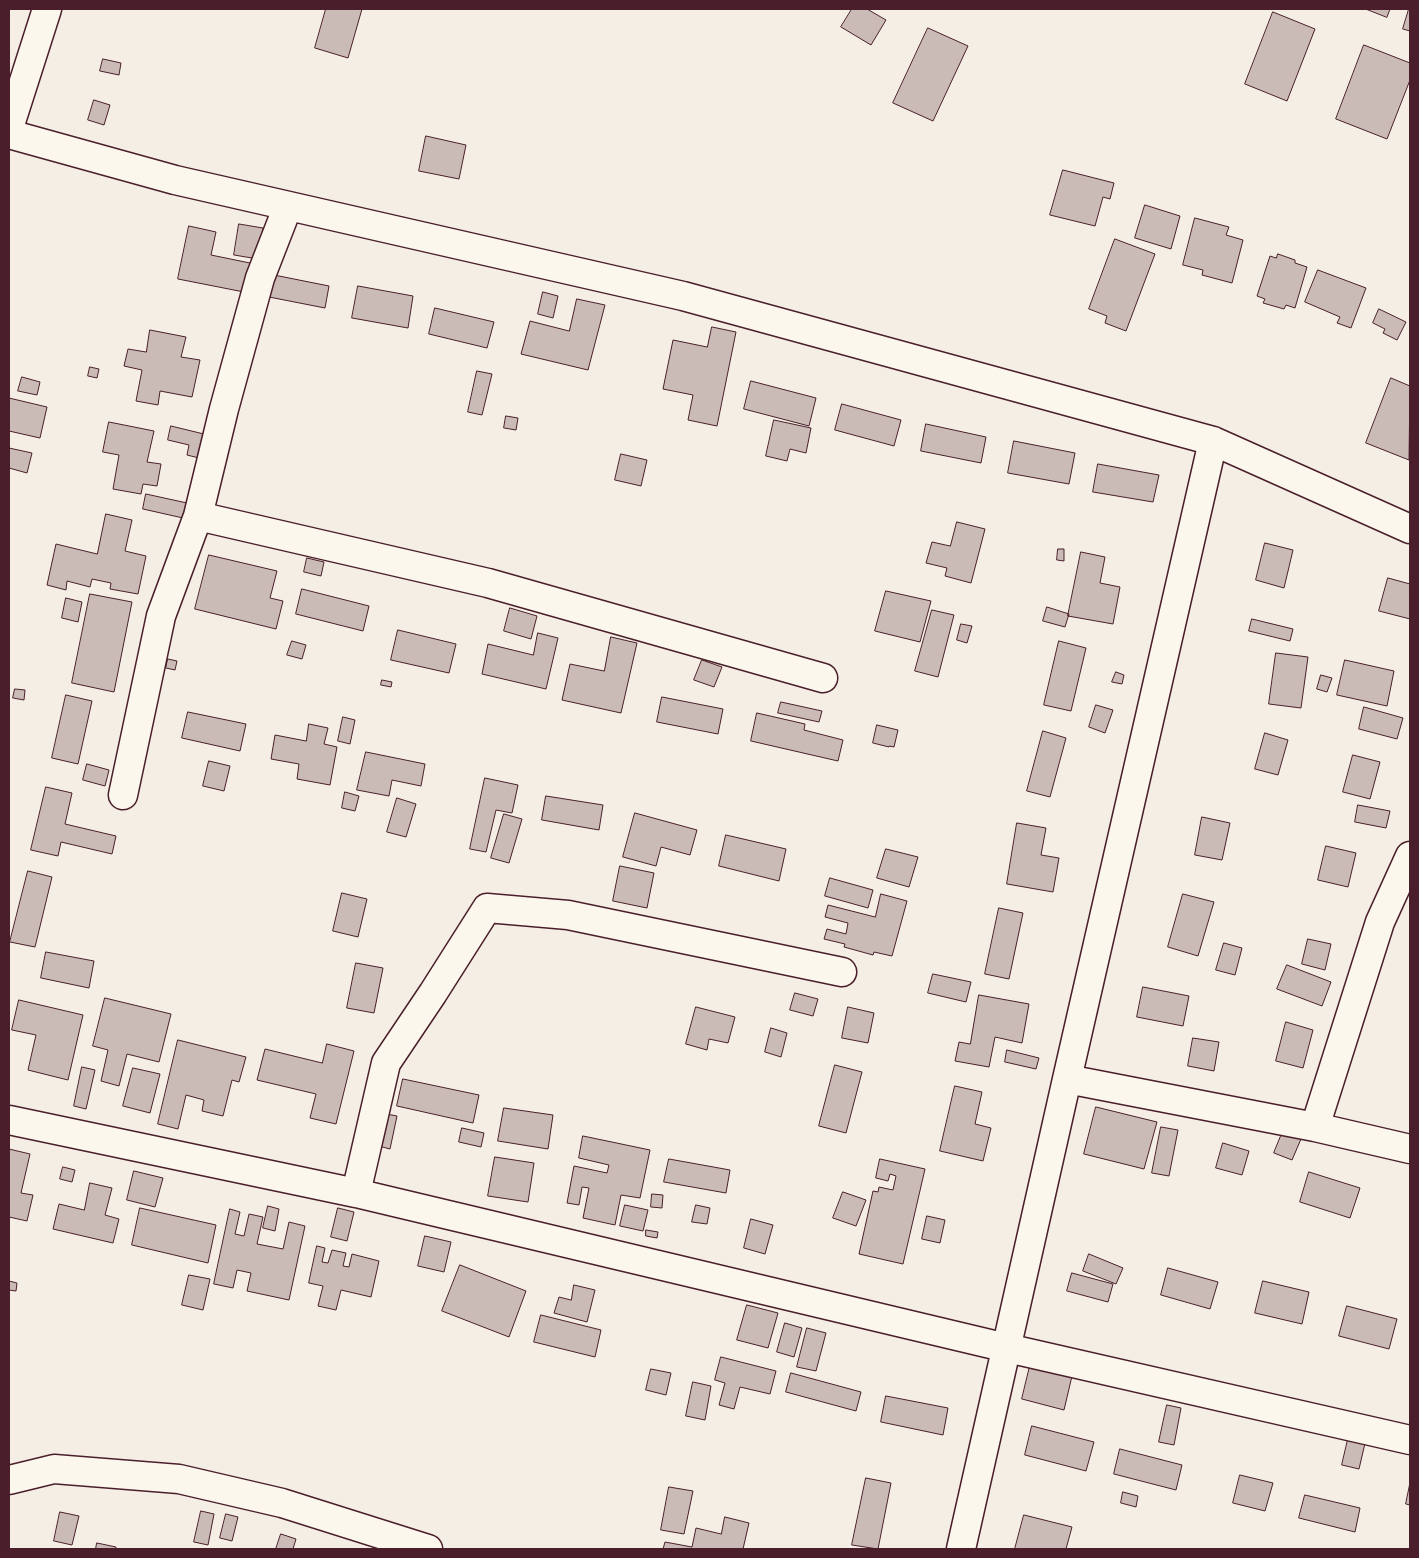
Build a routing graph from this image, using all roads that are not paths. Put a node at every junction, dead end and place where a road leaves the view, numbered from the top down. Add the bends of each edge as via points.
1 (47, 9) edge
2 (9, 128) edge
3 (9, 134) edge
4 (288, 206) junction
5 (1213, 441) junction
6 (198, 516) junction
7 (1410, 529) edge
8 (823, 678) dead end
9 (123, 795) dead end
10 (1410, 856) edge
11 (842, 972) dead end
12 (1067, 1079) junction
13 (9, 1120) edge
14 (1315, 1127) junction
15 (1410, 1149) edge
16 (356, 1193) junction
17 (1008, 1348) junction
18 (1410, 1440) edge
19 (9, 1480) edge
20 (428, 1549) edge
21 (961, 1549) edge

1 - 2 street
3 - 4 street via 175,180
4 - 5 street via 682,296
4 - 6 street via 260,278
5 - 7 street
5 - 12 street
6 - 8 street via 488,583
6 - 9 street via 161,616
10 - 14 street via 1380,922
11 - 16 street via 568,915 487,908 386,1062
12 - 14 street
12 - 17 street
13 - 16 street
14 - 15 street
16 - 17 street
17 - 18 street
17 - 21 street
19 - 20 street via 54,1469 179,1479 282,1503

